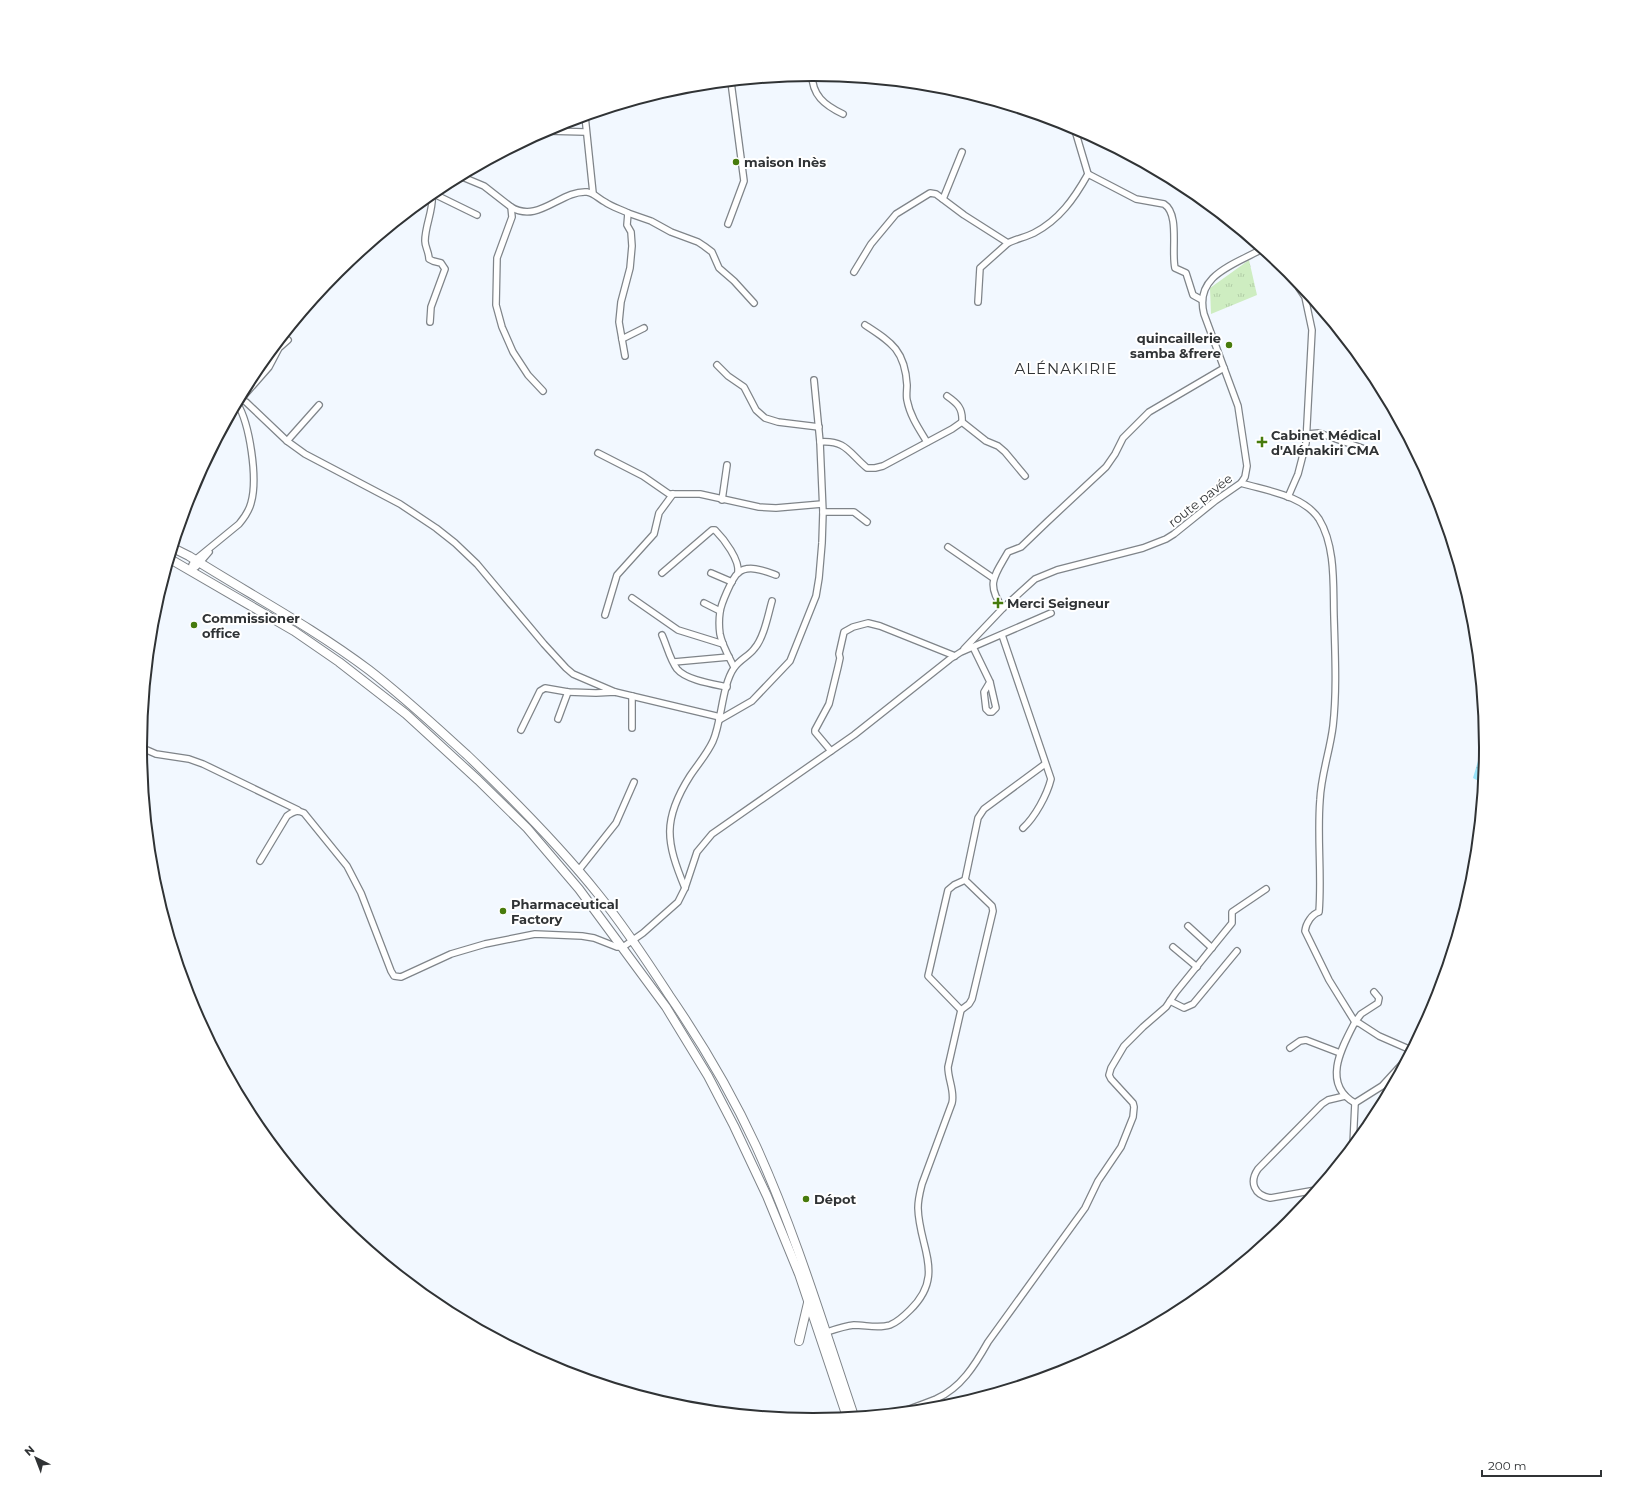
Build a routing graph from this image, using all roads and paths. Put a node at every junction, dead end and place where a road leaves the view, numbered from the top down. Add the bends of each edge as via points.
1 (812, 81) edge
2 (732, 86) edge
3 (843, 114) dead end
4 (585, 121) edge
5 (560, 131) edge
6 (585, 132) junction
7 (1077, 136) edge
8 (962, 152) dead end
9 (1088, 174) junction
10 (466, 179) edge
11 (593, 193) junction
12 (439, 196) edge
13 (943, 199) junction
14 (432, 201) edge
15 (511, 207) junction
16 (628, 213) junction
17 (477, 215) dead end
18 (728, 224) dead end
19 (1008, 243) junction
20 (1258, 251) edge
21 (854, 272) dead end
22 (1305, 299) edge
23 (1202, 300) junction
24 (978, 302) dead end
25 (754, 303) dead end
26 (430, 322) dead end
27 (865, 325) dead end
28 (644, 328) dead end
29 (622, 339) junction
30 (288, 340) dead end
31 (284, 344) edge
32 (275, 355) edge
33 (625, 356) dead end
34 (717, 365) dead end
35 (1224, 368) junction
36 (814, 380) dead end
37 (255, 383) edge
38 (543, 391) dead end
39 (947, 396) dead end
40 (243, 402) edge
41 (319, 405) dead end
42 (241, 406) edge
43 (962, 422) junction
44 (819, 427) junction
45 (1307, 434) junction
46 (287, 441) junction
47 (820, 442) junction
48 (927, 442) junction
49 (1362, 448) dead end
50 (598, 453) dead end
51 (727, 465) dead end
52 (1025, 476) dead end
53 (1241, 483) junction
54 (673, 494) junction
55 (1288, 497) junction
56 (722, 500) junction
57 (822, 504) junction
58 (822, 512) junction
59 (867, 522) dead end
60 (948, 547) dead end
61 (177, 550) edge
62 (174, 561) edge
63 (198, 562) junction
64 (191, 570) junction
65 (711, 573) dead end
66 (738, 573) junction
67 (662, 574) dead end
68 (776, 575) dead end
69 (993, 578) junction
70 (732, 582) junction
71 (632, 598) dead end
72 (772, 601) dead end
73 (704, 603) dead end
74 (1003, 608) junction
75 (720, 611) junction
76 (1051, 612) dead end
77 (605, 615) dead end
78 (662, 635) dead end
79 (1002, 635) junction
80 (723, 644) junction
81 (973, 647) junction
82 (961, 652) junction
83 (955, 656) junction
84 (729, 657) junction
85 (674, 662) junction
86 (734, 667) junction
87 (990, 682) dead end
88 (727, 687) junction
89 (568, 692) junction
90 (615, 692) junction
91 (632, 696) junction
92 (720, 718) junction
93 (558, 719) dead end
94 (632, 728) dead end
95 (521, 730) dead end
96 (147, 750) edge
97 (831, 750) junction
98 (1045, 764) junction
99 (634, 782) dead end
100 (304, 813) junction
101 (1023, 828) dead end
102 (260, 861) dead end
103 (578, 871) junction
104 (965, 880) junction
105 (685, 888) junction
106 (1266, 889) dead end
107 (1188, 926) dead end
108 (634, 941) junction
109 (624, 947) junction
110 (1173, 947) dead end
111 (1212, 948) junction
112 (1237, 951) dead end
113 (1197, 967) junction
114 (1374, 992) dead end
115 (1170, 1001) junction
116 (961, 1010) junction
117 (1355, 1022) junction
118 (1290, 1048) dead end
119 (1407, 1048) edge
120 (1340, 1053) junction
121 (1393, 1074) edge
122 (1344, 1096) junction
123 (1355, 1103) junction
124 (1353, 1135) edge
125 (1309, 1191) edge
126 (808, 1303) junction
127 (823, 1333) junction
128 (798, 1341) dead end
129 (925, 1403) edge
130 (846, 1412) edge
131 (853, 1412) edge

1 - 3 street via 816,92 833,109
2 - 18 street via 744,181
4 - 6 street
5 - 6 street
6 - 11 street
7 - 9 street
8 - 13 street
9 - 19 street via 1068,206 1055,219 1034,233
9 - 23 street via 1136,199 1168,207 1173,218 1175,268 1186,273 1193,295
10 - 15 street via 484,186
11 - 15 street via 580,193 533,211 521,212
11 - 16 street via 605,203
12 - 17 street
13 - 19 street
13 - 21 street via 930,193 896,214 871,244
14 - 26 street via 425,241 429,259 441,263 445,269 431,307
15 - 38 street via 512,218 497,258 496,305 513,352 528,375
16 - 25 street via 704,246 712,252 719,268
16 - 29 street via 627,225 631,232 632,246 630,268 621,302 619,322
19 - 24 street via 980,268
20 - 23 street via 1214,276 1207,283
22 - 45 street via 1312,330
23 - 35 street, route pavée via 1204,314
27 - 48 street via 892,344 900,354 907,384 907,400
28 - 29 street
29 - 33 street
30 - 31 street
32 - 37 street
34 - 44 street via 744,387 756,410 765,418
35 - 53 street, route pavée via 1238,406 1244,442 1247,472
35 - 69 street via 1149,412 1123,438 1116,454 1106,466 1021,547 1008,552
36 - 44 street
39 - 43 street via 963,412
40 - 46 street
41 - 46 street
42 - 63 street via 246,419 253,474 251,503 244,517
43 - 48 street
43 - 52 street via 986,441 998,446
44 - 47 street
45 - 49 street via 1319,434
45 - 55 street via 1303,459
46 - 90 street via 318,462 400,504 436,528 477,564 566,668 573,674
47 - 48 street via 832,441 841,444 867,468 883,466
47 - 57 street
50 - 54 street
51 - 56 street
53 - 55 street
53 - 74 street, route pavée via 1166,539 1143,548 1046,574 1035,579
54 - 56 street via 700,494
54 - 77 street via 659,513 654,534 617,575
55 - 117 street via 1299,502 1318,518 1324,529 1332,568 1336,693 1333,727 1320,799 1319,912 1316,912 1305,926 1305,931 1318,960
56 - 57 street via 759,508
57 - 58 street
58 - 59 street via 854,512
58 - 92 street via 817,590 790,661 752,701
60 - 69 street
61 - 63 highway
62 - 64 highway
63 - 64 street
63 - 103 highway via 319,635 392,688 503,790
64 - 109 highway via 294,631 406,714 527,828
65 - 70 street
66 - 67 street via 738,565 728,544 712,530
66 - 68 street via 747,569 761,569
66 - 70 street
69 - 74 street via 995,598
70 - 75 street
71 - 80 street via 678,630
72 - 86 street via 756,647
73 - 75 street
74 - 82 street, route pavée
75 - 80 street
76 - 79 street
78 - 85 street
79 - 81 street
79 - 98 street
80 - 84 street
81 - 82 street
81 - 87 street
82 - 83 street
83 - 97 street via 890,708
83 - 97 street via 868,623 846,629 842,637 838,654 840,658 827,708 815,730
84 - 85 street
84 - 86 street
85 - 88 street via 677,669 694,679
86 - 88 street
88 - 92 street
89 - 90 street
89 - 93 street
89 - 95 street via 543,689 540,691
90 - 91 street
91 - 92 street
91 - 94 street
92 - 105 street via 708,750 673,808 669,831 671,851
96 - 100 street via 203,764
97 - 105 street via 712,834 697,852
98 - 101 street via 1051,777 1050,781 1031,821
98 - 104 street via 980,814
99 - 103 street via 616,823
100 - 102 street via 294,811 287,816
100 - 109 street via 347,866 394,976 401,977 451,954 535,934 582,936
103 - 108 highway
104 - 116 street via 992,906 993,911 972,1000
104 - 116 street via 948,890 928,976
105 - 108 street via 678,902
106 - 111 street via 1232,912 1232,923
107 - 111 street
108 - 109 street
108 - 127 highway via 691,1028 756,1146 791,1229
109 - 126 highway via 666,1007 727,1112 767,1196
110 - 113 street
111 - 113 street
112 - 115 street via 1193,1004 1184,1008
113 - 115 street
114 - 117 street via 1379,998 1378,1003 1361,1014
115 - 129 street via 1162,1013 1124,1046 1111,1068 1111,1079 1133,1103 1134,1117 1121,1147 1098,1181 1085,1208 965,1377 938,1398
116 - 127 street via 948,1067 953,1092 952,1103 918,1201 929,1272 926,1289 913,1307 892,1324 876,1327 854,1325
117 - 119 street
117 - 120 street
118 - 120 street via 1306,1040
120 - 122 street via 1337,1078
121 - 123 street via 1382,1086
122 - 123 street
122 - 125 street via 1322,1104 1254,1175 1255,1189 1263,1197
123 - 124 street
126 - 127 highway
126 - 128 highway
127 - 130 highway
127 - 131 highway

